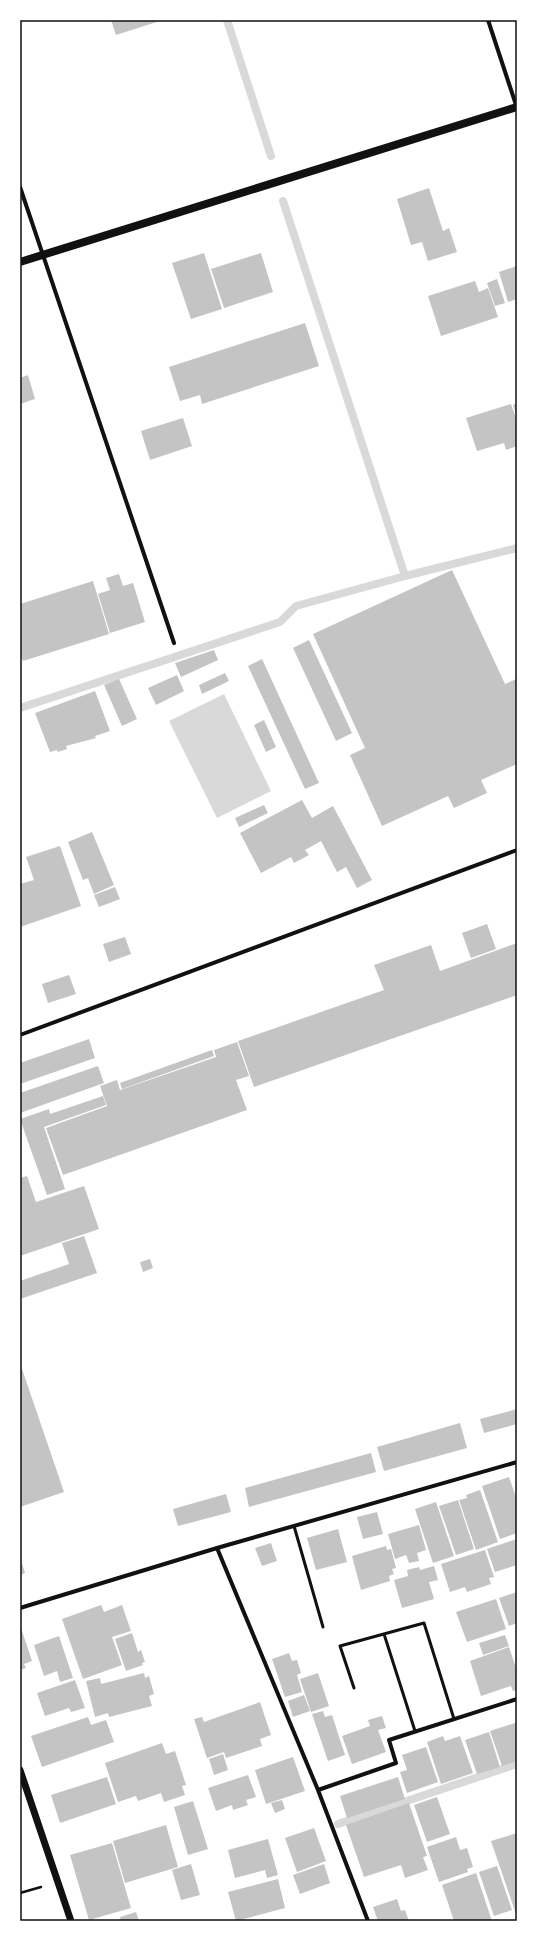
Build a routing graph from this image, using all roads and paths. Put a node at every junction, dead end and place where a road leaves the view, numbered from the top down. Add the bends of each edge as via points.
1 (488, 20) edge
2 (517, 107) edge
3 (20, 187) edge
4 (42, 254) junction
5 (20, 262) edge
6 (174, 643) dead end
7 (517, 850) edge
8 (20, 1035) edge
9 (517, 1462) edge
10 (294, 1526) junction
11 (217, 1548) junction
12 (20, 1608) edge
13 (323, 1627) dead end
14 (384, 1634) junction
15 (354, 1688) dead end
16 (517, 1699) edge
17 (454, 1719) junction
18 (415, 1731) junction
19 (20, 1770) edge
20 (318, 1790) junction
21 (71, 1921) edge
22 (368, 1921) edge

1 - 2 street
2 - 4 main road
3 - 4 street
4 - 5 main road
4 - 6 street
7 - 8 street
9 - 10 street
10 - 11 street
10 - 13 lane
11 - 12 street
11 - 20 street
14 - 15 lane via 340,1646
14 - 17 lane via 424,1623
14 - 18 lane
16 - 17 street
17 - 18 street
18 - 20 street via 389,1740 396,1763
19 - 21 street
20 - 22 street

